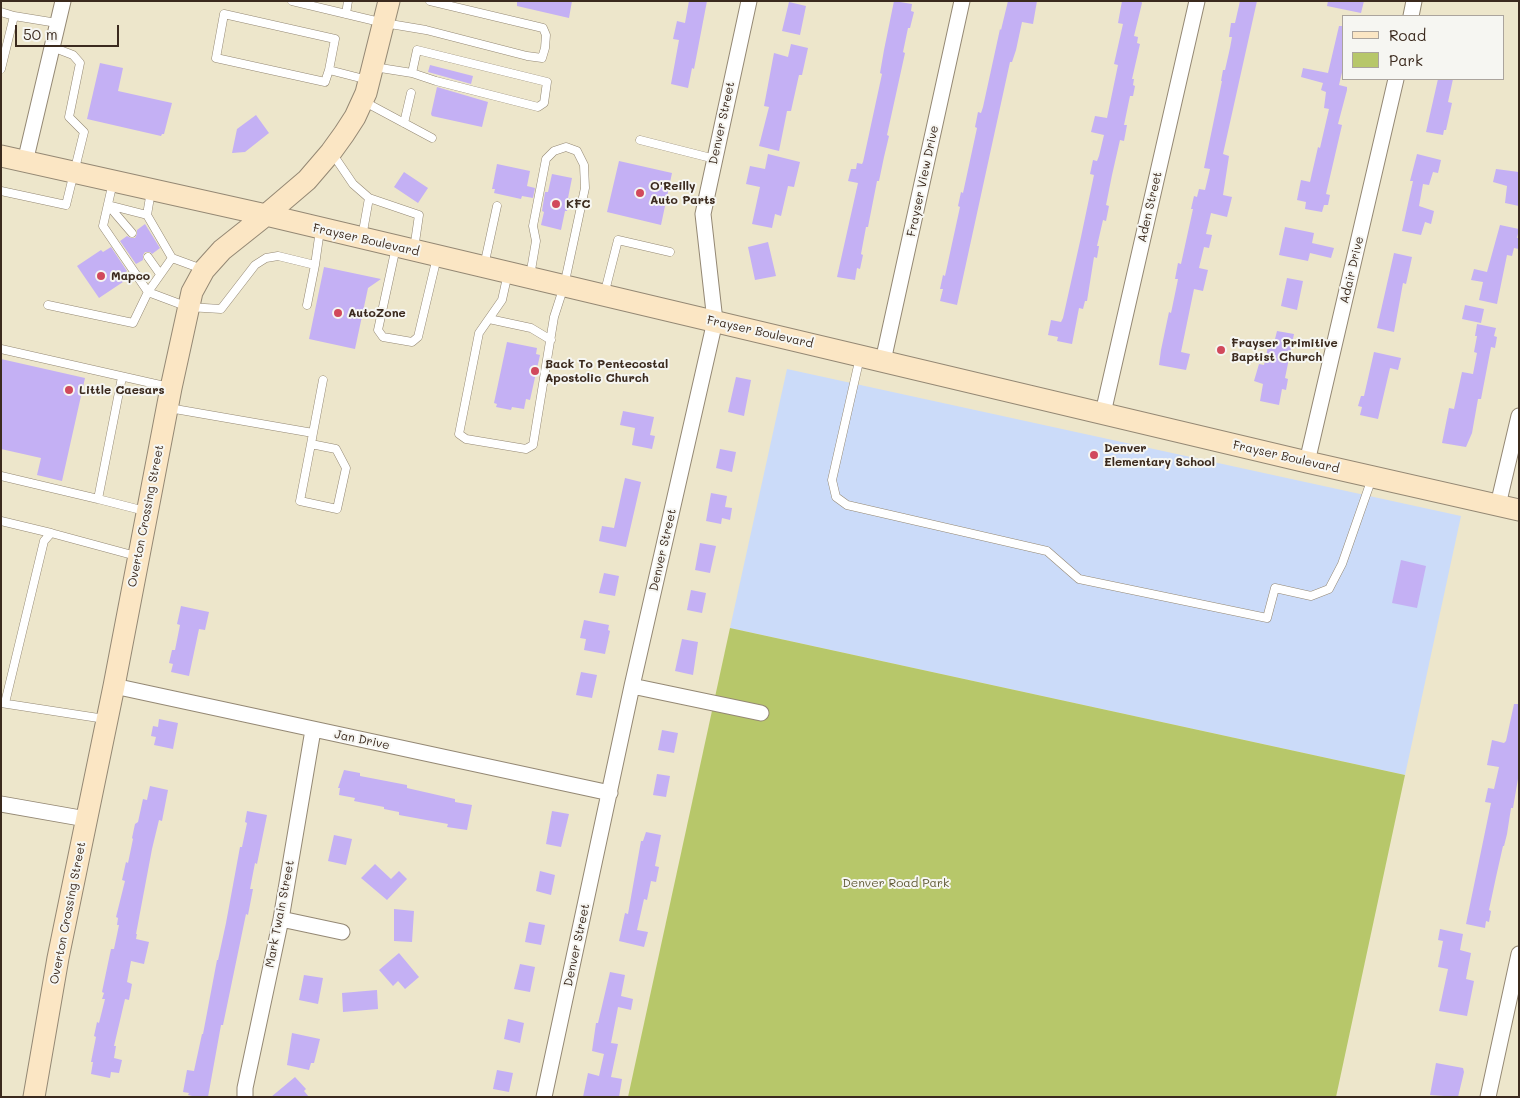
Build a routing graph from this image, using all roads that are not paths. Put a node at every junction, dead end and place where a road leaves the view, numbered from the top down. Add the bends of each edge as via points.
1 (63, 1) edge
2 (292, 1) edge
3 (348, 1) edge
4 (389, 1) edge
5 (430, 1) edge
6 (749, 1) edge
7 (962, 1) edge
8 (1197, 1) edge
9 (1414, 1) edge
10 (1, 12) edge
11 (346, 14) junction
12 (1411, 15) edge
13 (14, 16) junction
14 (384, 23) junction
15 (58, 24) junction
16 (52, 47) junction
17 (1, 69) edge
18 (328, 70) junction
19 (412, 73) junction
20 (1396, 80) edge
21 (369, 83) junction
22 (411, 93) dead end
23 (404, 123) junction
24 (432, 138) dead end
25 (640, 140) dead end
26 (331, 152) junction
27 (1, 156) edge
28 (715, 159) junction
29 (25, 162) junction
30 (75, 173) junction
31 (113, 182) junction
32 (151, 190) junction
33 (1, 191) edge
34 (369, 198) junction
35 (108, 205) junction
36 (497, 206) dead end
37 (147, 215) junction
38 (266, 215) junction
39 (320, 230) junction
40 (132, 233) dead end
41 (362, 239) junction
42 (404, 249) junction
43 (670, 252) dead end
44 (148, 257) dead end
45 (438, 257) junction
46 (172, 258) junction
47 (315, 265) junction
48 (484, 268) junction
49 (204, 270) junction
50 (508, 273) junction
51 (160, 274) junction
52 (530, 278) junction
53 (564, 286) junction
54 (148, 292) junction
55 (604, 296) junction
56 (48, 305) dead end
57 (307, 305) dead end
58 (188, 307) junction
59 (488, 319) junction
60 (715, 321) junction
61 (551, 340) junction
62 (1, 349) edge
63 (860, 355) junction
64 (883, 360) junction
65 (122, 377) junction
66 (323, 380) dead end
67 (169, 398) junction
68 (1104, 414) junction
69 (1519, 416) edge
70 (313, 433) junction
71 (310, 444) junction
72 (1307, 462) junction
73 (1, 476) edge
74 (1373, 477) junction
75 (98, 499) junction
76 (1509, 507) edge
77 (147, 512) junction
78 (1, 521) edge
79 (51, 533) junction
80 (138, 557) junction
81 (114, 686) junction
82 (632, 686) junction
83 (3, 703) edge
84 (760, 713) dead end
85 (107, 719) junction
86 (313, 730) junction
87 (610, 793) junction
88 (1, 804) edge
89 (86, 819) junction
90 (281, 919) junction
91 (342, 932) dead end
92 (1519, 954) edge
93 (34, 1097) edge
94 (245, 1097) edge
95 (544, 1097) edge
96 (1488, 1097) edge

1 - 15 street
2 - 11 lane
3 - 11 lane
4 - 14 main road, Overton Crossing Street
5 - 14 lane via 543,28 546,35 542,58
6 - 28 street, Denver Street
7 - 64 street, Frayser View Drive
8 - 68 street, Aden Street
9 - 12 street
10 - 13 lane
11 - 14 lane
13 - 15 lane
13 - 17 lane
14 - 21 main road, Overton Crossing Street
15 - 16 street
16 - 29 street
16 - 30 lane via 72,55 80,63 69,117 84,132
18 - 18 lane via 326,82 216,58 224,14 334,39
18 - 21 lane
19 - 19 lane via 538,107 544,103 547,82 417,50
19 - 21 lane
20 - 72 street, Adair Drive
21 - 23 lane
21 - 26 main road, Overton Crossing Street via 355,118
22 - 23 lane
23 - 24 lane
25 - 28 lane
26 - 34 lane via 353,184
26 - 38 main road, Overton Crossing Street via 307,180
27 - 29 main road, Frayser Boulevard
28 - 60 street, Denver Street via 702,214
29 - 30 main road, Frayser Boulevard
30 - 31 main road, Frayser Boulevard
30 - 33 lane via 66,205
31 - 32 main road, Frayser Boulevard
31 - 35 lane
32 - 37 lane
32 - 38 main road, Frayser Boulevard
34 - 41 lane
34 - 42 lane via 419,215
35 - 37 lane
35 - 40 lane
35 - 54 lane via 103,226
36 - 48 lane
37 - 46 lane
38 - 39 main road, Frayser Boulevard
38 - 49 main road, Overton Crossing Street via 222,250
39 - 41 main road, Frayser Boulevard
39 - 47 lane
41 - 42 main road, Frayser Boulevard
42 - 45 main road, Frayser Boulevard
42 - 45 lane via 378,330 383,337 412,342 418,337
43 - 55 lane via 618,240
44 - 51 lane
45 - 48 main road, Frayser Boulevard
46 - 49 lane
46 - 51 lane
47 - 57 lane
47 - 58 lane via 278,256 266,258 255,265 221,309
48 - 50 main road, Frayser Boulevard
49 - 58 main road, Overton Crossing Street
50 - 52 main road, Frayser Boulevard
50 - 59 lane via 502,300
51 - 54 lane
52 - 53 main road, Frayser Boulevard
52 - 53 lane via 536,241 533,226 546,159 566,148 577,151 584,165 585,188
53 - 55 main road, Frayser Boulevard
53 - 61 lane
54 - 56 lane via 133,323
54 - 58 lane
55 - 60 main road, Frayser Boulevard
58 - 67 main road, Overton Crossing Street
59 - 61 lane via 532,328
59 - 61 lane via 479,333 459,434 466,439 526,449 533,445
60 - 63 main road, Frayser Boulevard
60 - 82 street, Denver Street
62 - 65 lane
63 - 64 main road, Frayser Boulevard
63 - 74 lane via 832,480 836,497 847,505 1047,551 1079,579 1267,618 1274,588 1311,596 1329,589 1342,564
64 - 68 main road, Frayser Boulevard
65 - 67 lane
65 - 75 lane
66 - 70 lane
67 - 70 lane
67 - 77 main road, Overton Crossing Street
68 - 72 main road, Frayser Boulevard
69 - 76 street
70 - 71 lane
71 - 71 lane via 300,501 337,509 346,468 336,449
72 - 74 main road, Frayser Boulevard
73 - 75 lane
74 - 76 main road, Frayser Boulevard
75 - 77 lane
77 - 80 main road, Overton Crossing Street
78 - 79 lane
79 - 80 lane
79 - 83 lane via 41,548
80 - 81 main road, Overton Crossing Street
81 - 85 main road, Overton Crossing Street
81 - 86 street, Jan Drive
82 - 84 street
82 - 87 street, Denver Street
83 - 85 lane
85 - 89 main road, Overton Crossing Street
86 - 87 street, Jan Drive
86 - 90 street, Mark Twain Street
87 - 95 street, Denver Street
88 - 89 street
89 - 93 main road, Overton Crossing Street
90 - 91 street
90 - 94 street, Mark Twain Street
92 - 96 street

